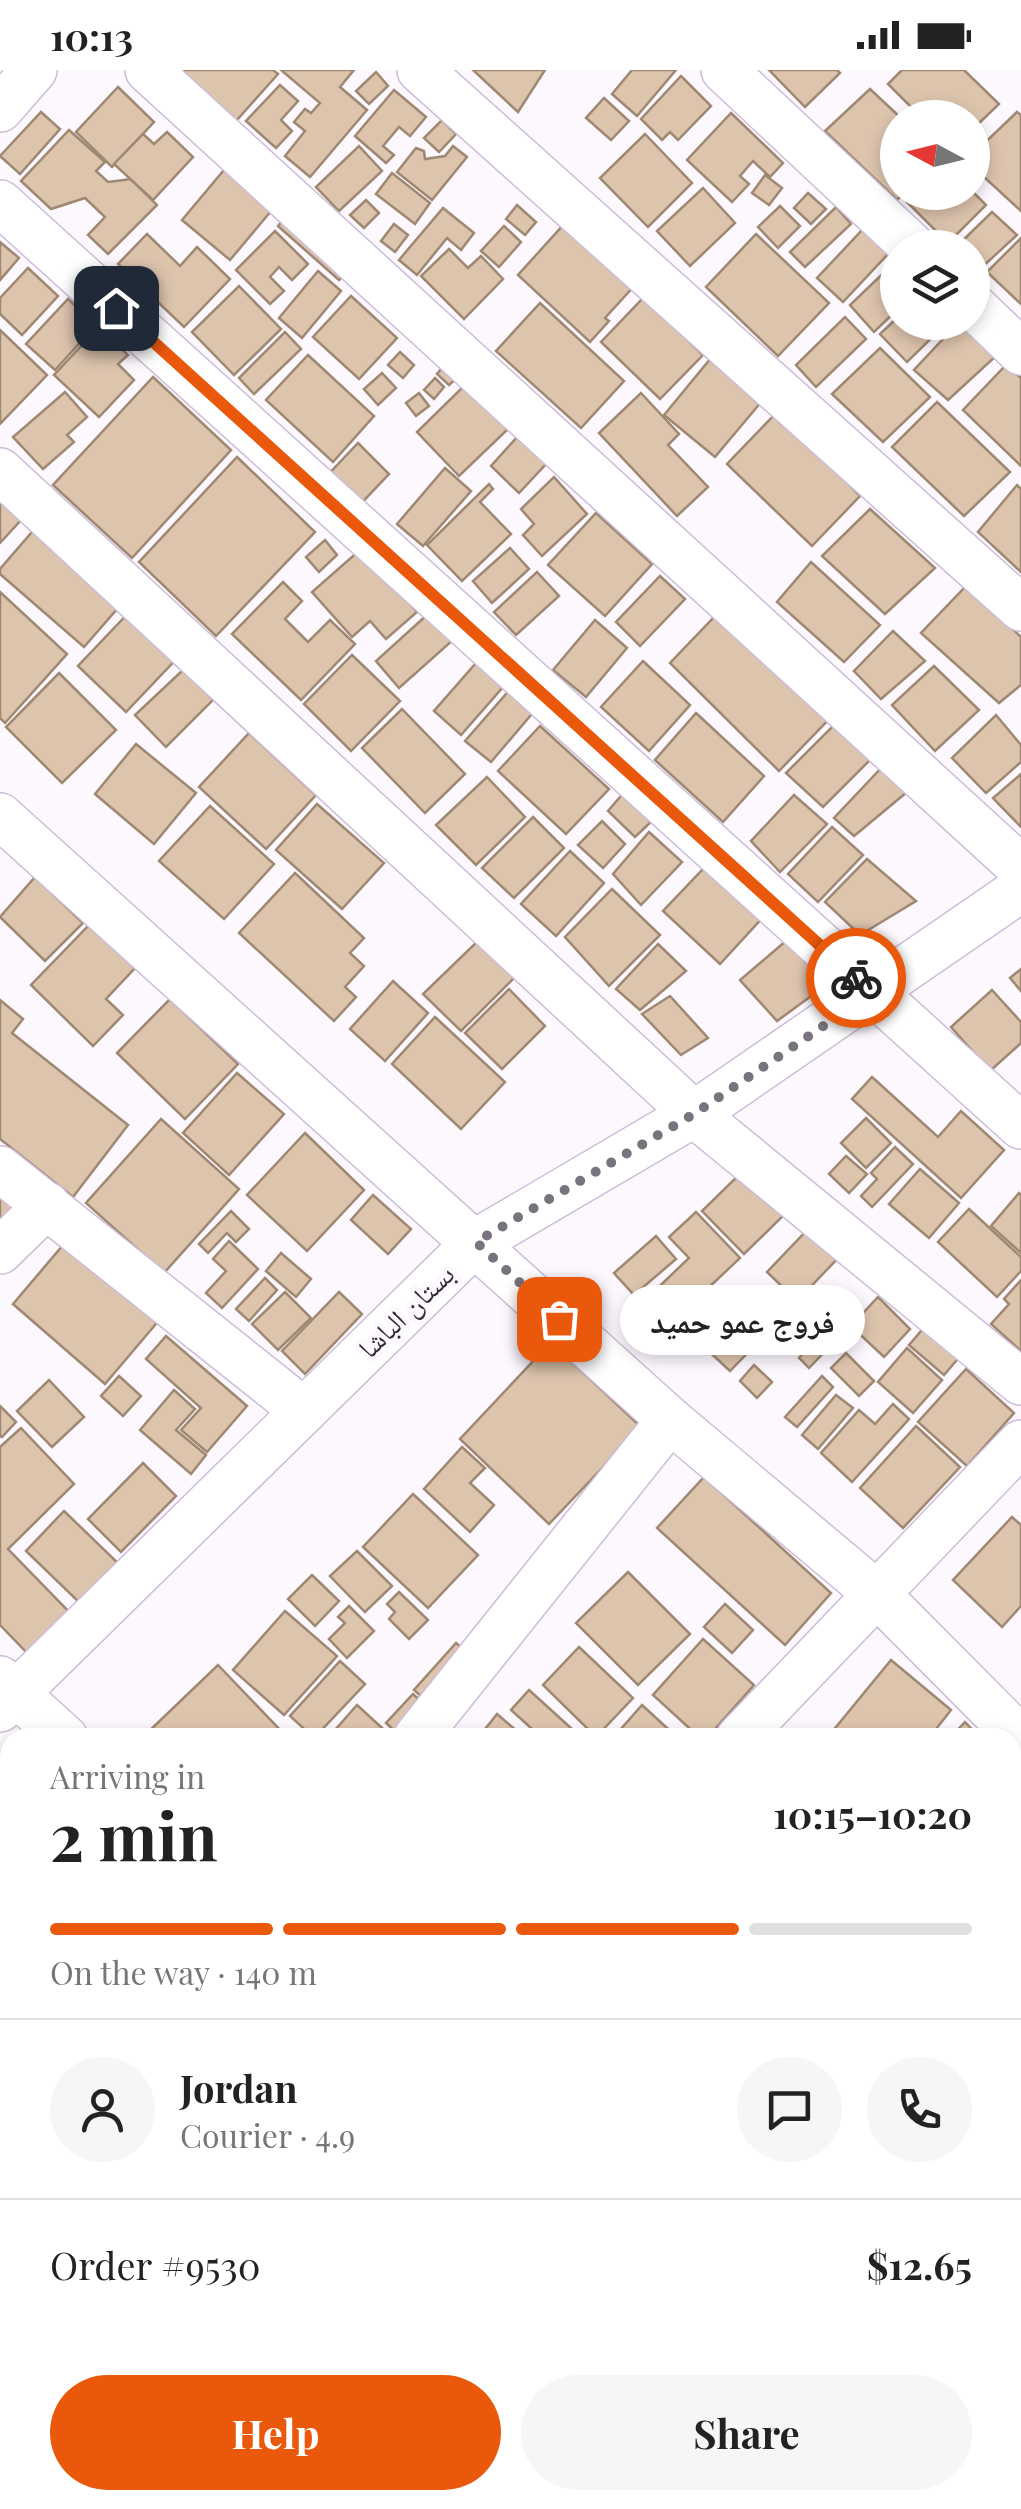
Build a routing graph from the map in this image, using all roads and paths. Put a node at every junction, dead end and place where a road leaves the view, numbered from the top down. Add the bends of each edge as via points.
1 (34, 70) edge
2 (148, 70) edge
3 (420, 70) edge
4 (724, 70) edge
5 (0, 109) edge
6 (0, 203) edge
7 (895, 230) edge
8 (990, 322) edge
9 (1021, 352) edge
10 (0, 471) edge
11 (1021, 608) edge
12 (0, 816) edge
13 (1021, 868) edge
14 (1021, 889) edge
15 (872, 993) junction
16 (694, 1114) junction
17 (1021, 1126) edge
18 (0, 1169) edge
19 (47, 1205) junction
20 (476, 1242) junction
21 (0, 1251) edge
22 (1021, 1382) edge
23 (304, 1411) junction
24 (670, 1420) junction
25 (1021, 1443) edge
26 (877, 1594) junction
27 (5, 1694) edge
28 (51, 1728) edge
29 (424, 1728) edge
30 (750, 1728) edge
31 (1010, 1728) edge

1 - 5 street
2 - 13 street
3 - 11 street
4 - 7 street
6 - 15 street
8 - 9 street
10 - 16 street
12 - 20 street
14 - 15 street, بستان الباشا
15 - 16 street, بستان الباشا
15 - 17 street
16 - 20 street, بستان الباشا
16 - 22 street
18 - 19 street
19 - 21 street
19 - 23 street
20 - 23 street, بستان الباشا
20 - 24 street
23 - 27 street, بستان الباشا
24 - 26 street
24 - 29 street
25 - 26 street
26 - 30 street
26 - 31 street
27 - 28 street

